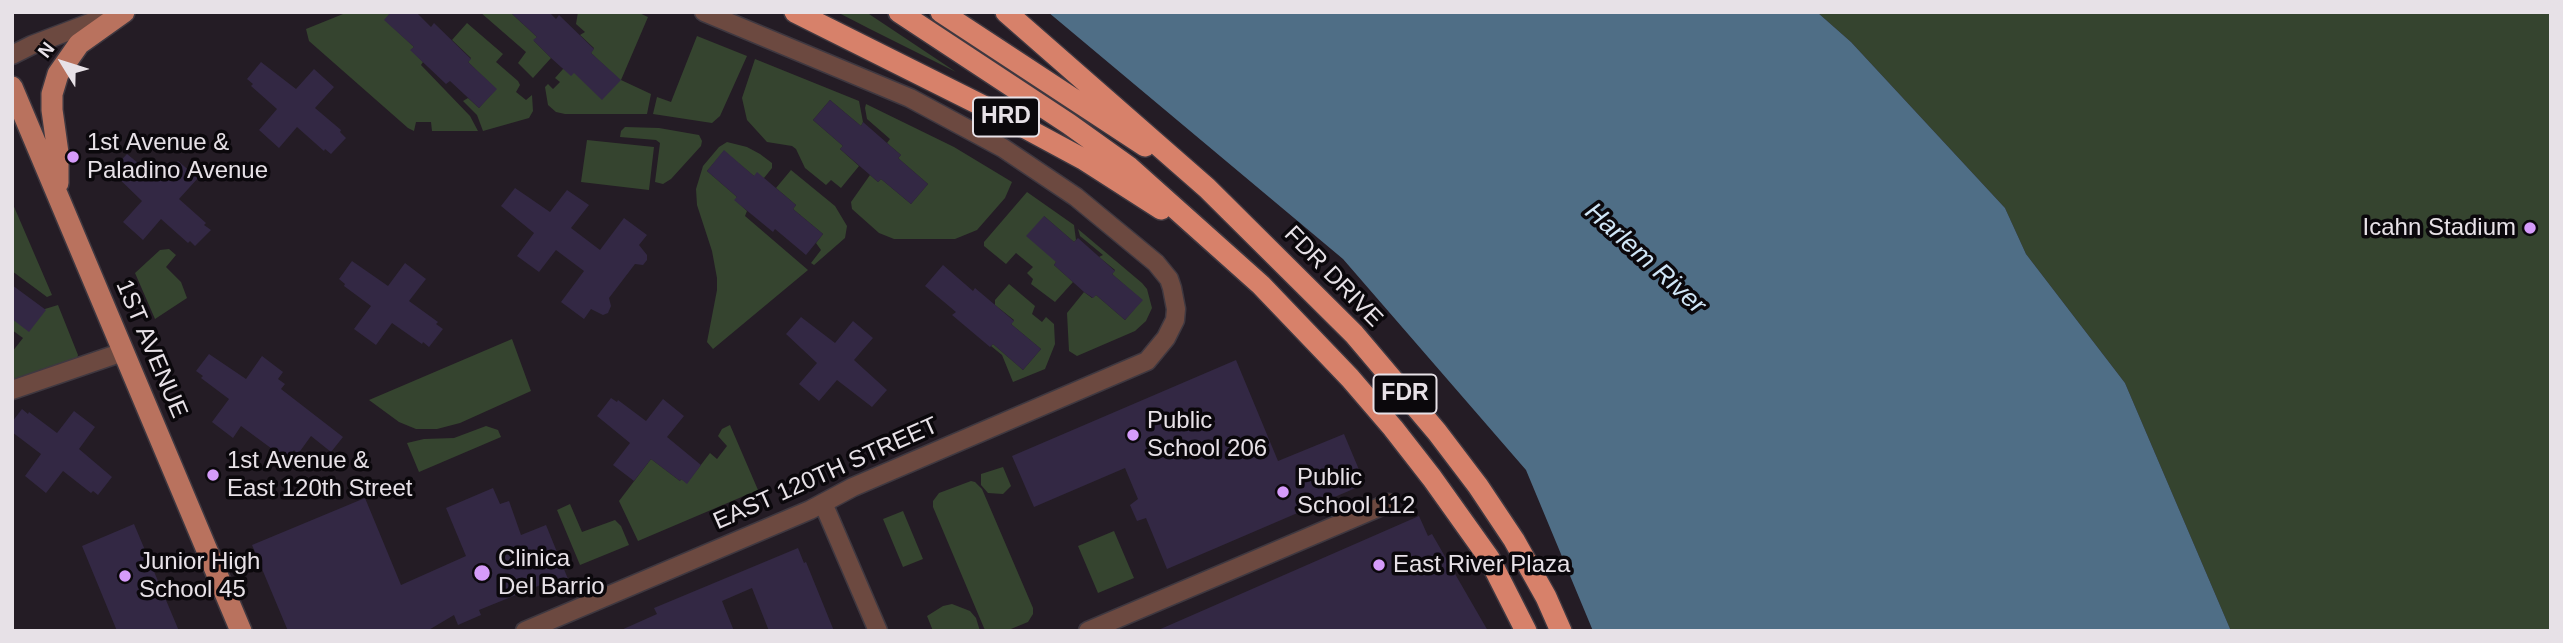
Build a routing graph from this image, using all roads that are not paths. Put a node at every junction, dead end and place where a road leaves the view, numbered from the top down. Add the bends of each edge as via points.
1 (122, 12) edge
2 (704, 12) edge
3 (795, 12) edge
4 (899, 12) edge
5 (942, 12) edge
6 (1006, 12) edge
7 (12, 55) edge
8 (12, 87) edge
9 (1208, 188) junction
10 (58, 195) junction
11 (1207, 238) junction
12 (123, 352) junction
13 (12, 390) edge
14 (823, 503) junction
15 (1390, 503) dead end
16 (241, 631) edge
17 (525, 631) edge
18 (878, 631) edge
19 (1087, 631) edge
20 (1526, 631) edge
21 (1561, 631) edge

1 - 7 street
1 - 10 main road via 79,44 58,74 52,110
2 - 14 street, EAST 120TH STREET via 910,98 1003,148 1141,248 1163,270 1175,298 1175,320 1147,361
3 - 11 highway, HRD via 1016,122
4 - 11 highway via 1129,167
5 - 9 highway
6 - 9 highway, FDR DRIVE / FDR
8 - 10 main road, 1ST AVENUE
9 - 21 highway, FDR DRIVE / FDR via 1354,334 1437,432 1514,540
10 - 12 main road, 1ST AVENUE
11 - 20 highway, FDR via 1298,322 1394,428 1489,558
12 - 13 street
12 - 16 main road, 1ST AVENUE
14 - 17 street, EAST 120TH STREET
14 - 18 street
15 - 19 street

